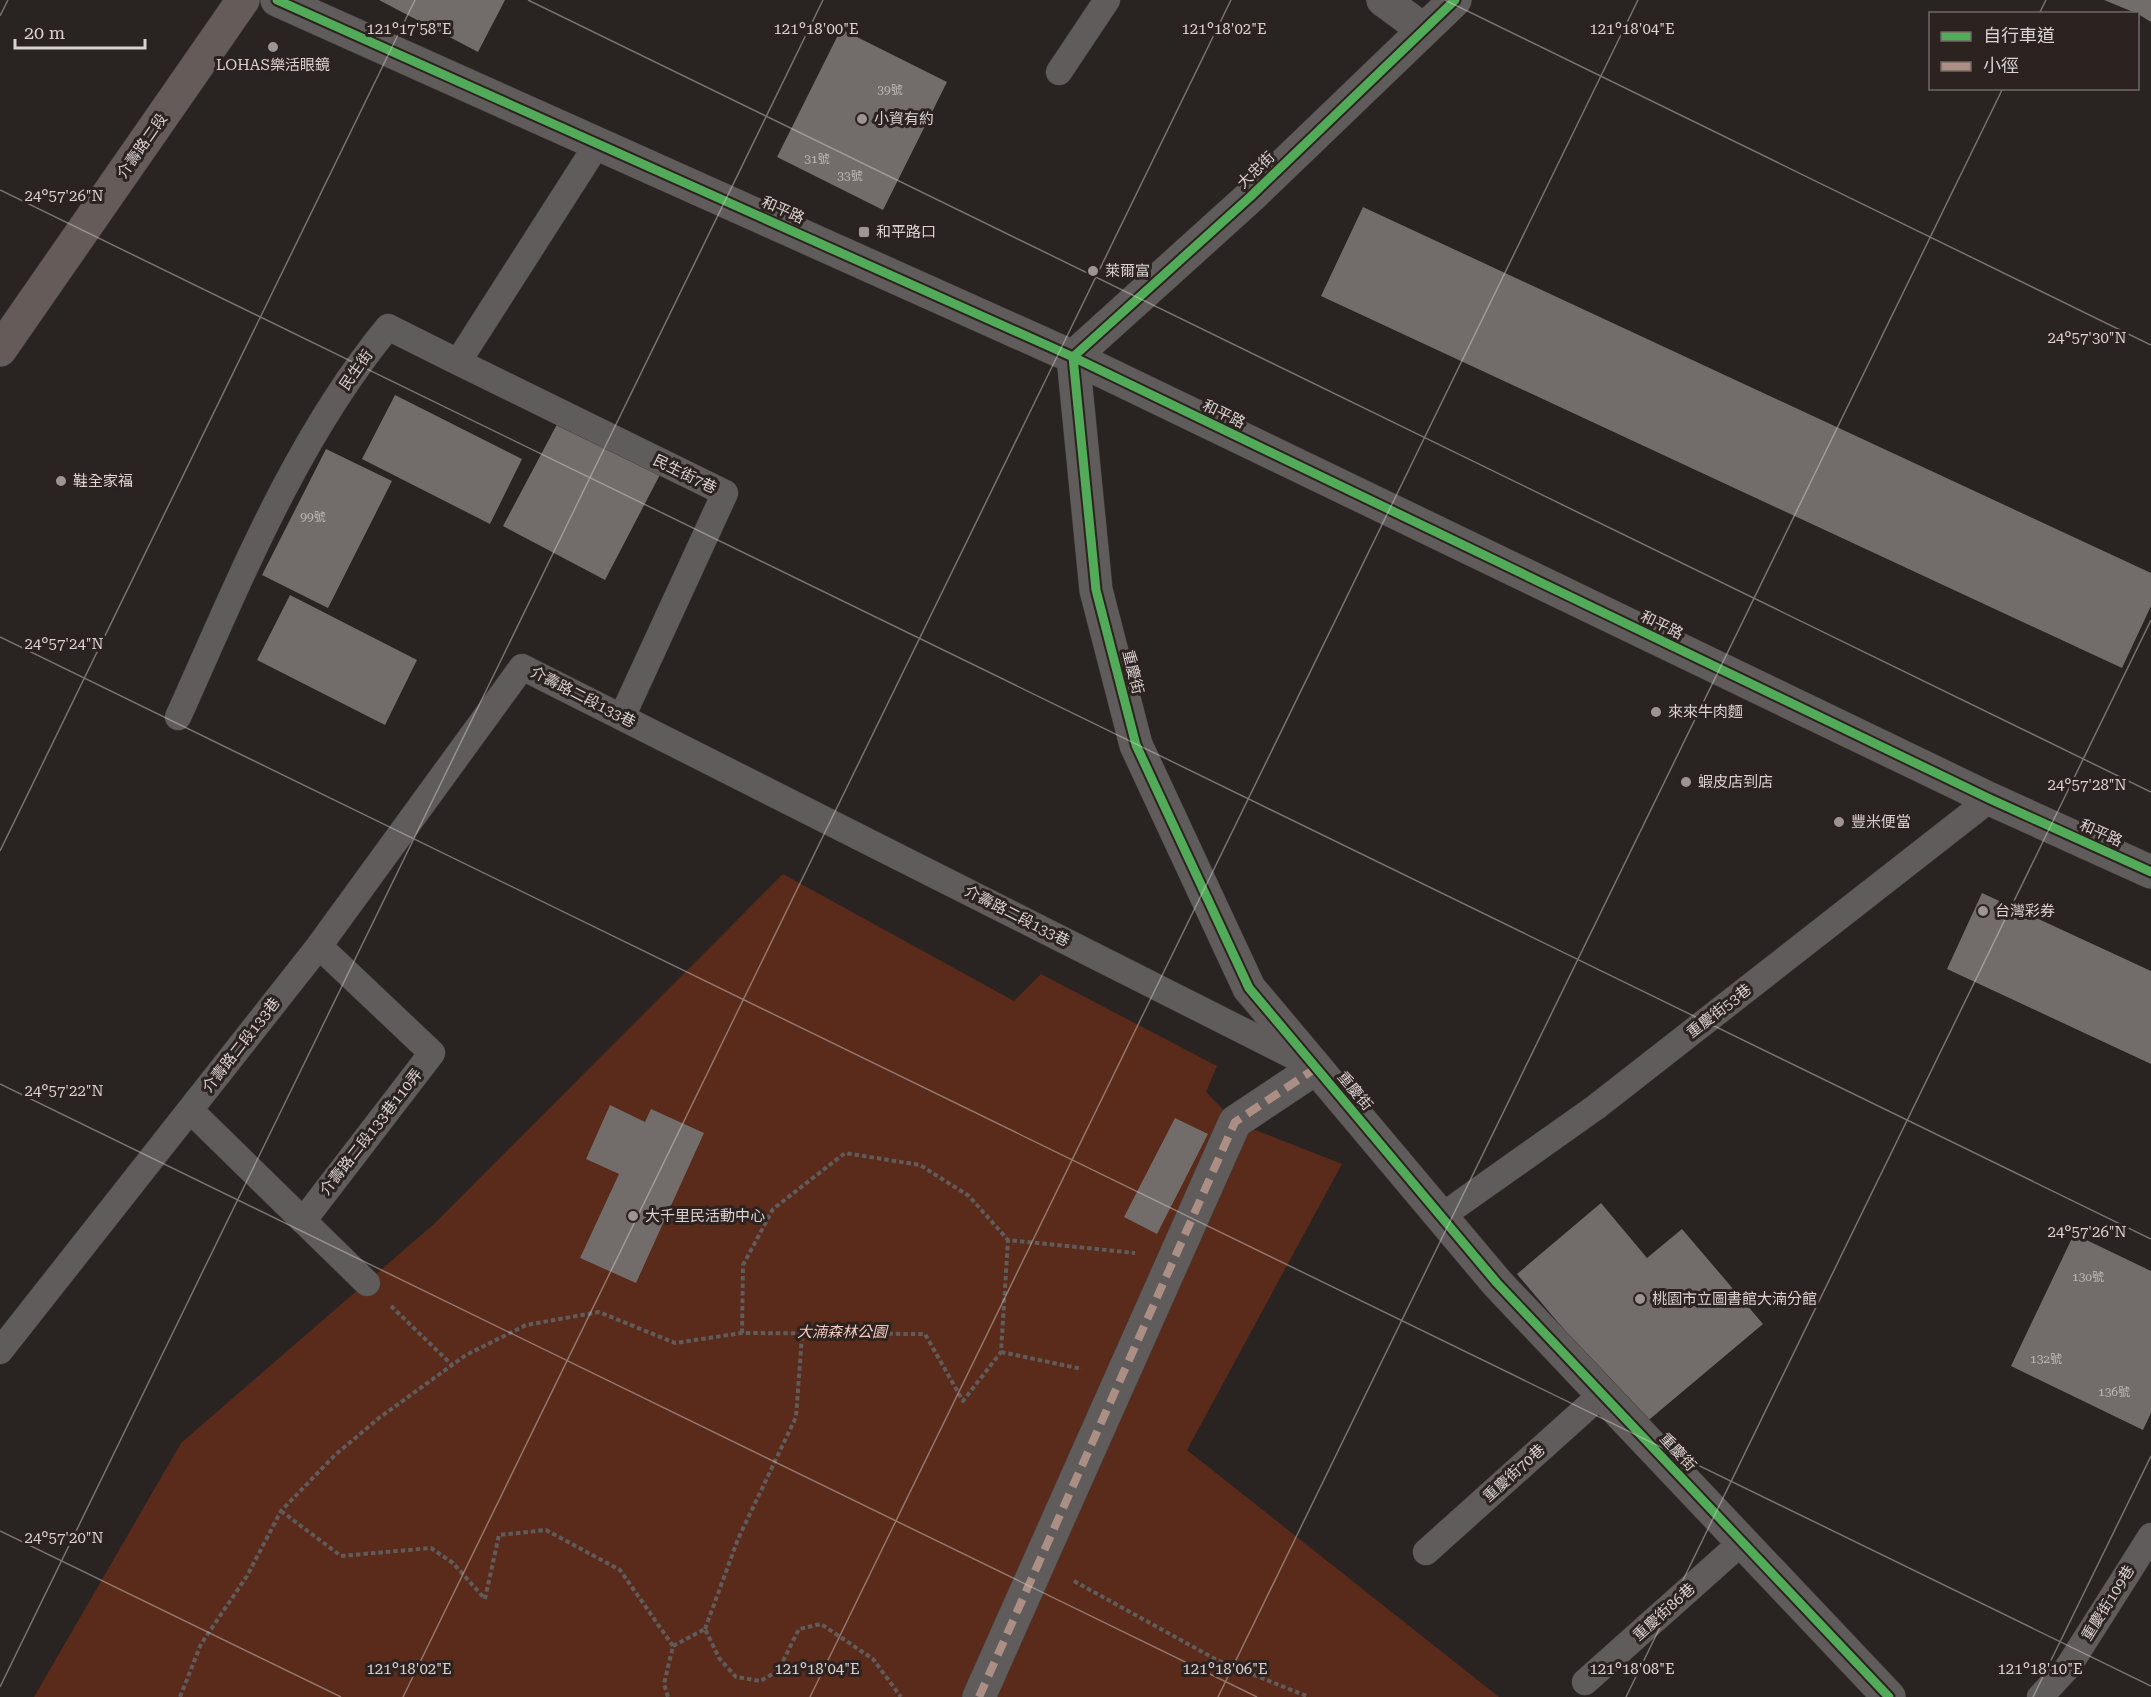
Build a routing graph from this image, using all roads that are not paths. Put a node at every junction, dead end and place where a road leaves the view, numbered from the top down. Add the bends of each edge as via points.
1 (243, 0) edge
2 (277, 0) edge
3 (1107, 0) edge
4 (1383, 0) edge
5 (1455, 0) edge
6 (1424, 30) junction
7 (1059, 72) dead end
8 (598, 142) junction
9 (0, 350) edge
10 (1073, 357) junction
11 (458, 362) junction
12 (178, 717) dead end
13 (622, 717) junction
14 (1990, 799) junction
15 (2151, 872) edge
16 (319, 946) junction
17 (1316, 1068) junction
18 (190, 1110) junction
19 (1442, 1216) junction
20 (303, 1221) junction
21 (367, 1283) road end
22 (0, 1351) edge
23 (1602, 1394) junction
24 (2151, 1536) edge
25 (1742, 1542) junction
26 (1426, 1552) dead end
27 (1585, 1682) dead end
28 (979, 1697) edge
29 (1890, 1697) edge
30 (2040, 1697) edge

1 - 9 main road, 介壽路二段
2 - 8 street, 和平路
3 - 7 lane
4 - 6 street
5 - 6 street, 大忠街
6 - 10 street, 大忠街 via 1250,197
8 - 10 street, 和平路
8 - 11 lane
10 - 14 street, 和平路
10 - 17 street, 重慶街 via 1096,590 1136,745 1249,988
11 - 12 lane, 民生街 via 388,327 354,369 281,490
11 - 13 lane, 民生街7巷 via 725,493
13 - 16 lane, 介壽路二段133巷 via 522,666
13 - 17 lane, 介壽路二段133巷
14 - 15 street, 和平路
14 - 19 lane, 重慶街53巷 via 1596,1107
16 - 18 lane, 介壽路二段133巷
16 - 20 lane, 介壽路二段133巷110弄 via 432,1053
17 - 19 street, 重慶街
17 - 28 street via 1235,1122
18 - 20 lane
18 - 22 lane, 介壽路二段133巷
19 - 23 street, 重慶街 via 1497,1283
20 - 21 lane
23 - 25 street, 重慶街
23 - 26 lane, 重慶街70巷
24 - 30 lane, 重慶街109巷 via 2068,1667
25 - 27 lane, 重慶街86巷
25 - 29 street, 重慶街

